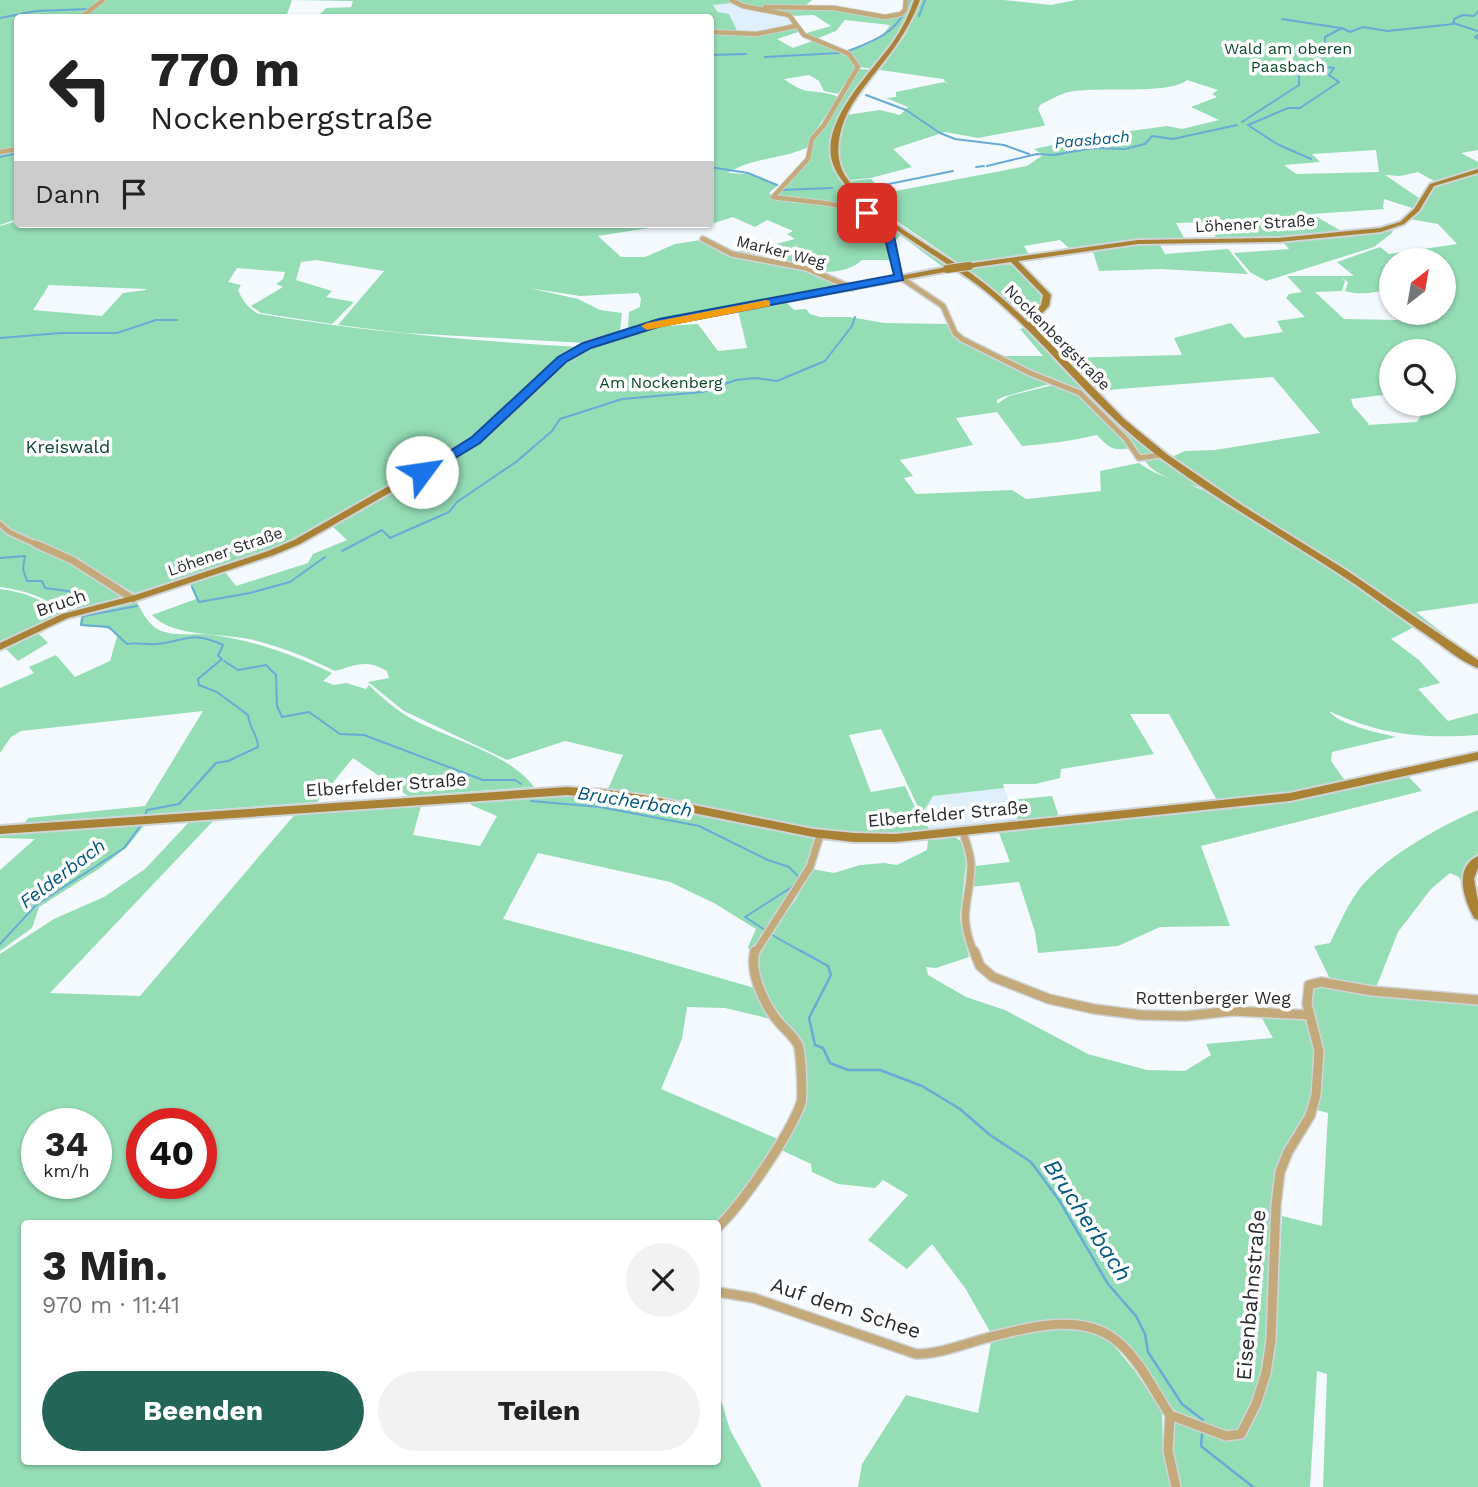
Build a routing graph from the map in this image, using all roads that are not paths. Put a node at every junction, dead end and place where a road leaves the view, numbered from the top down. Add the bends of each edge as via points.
1 (103, 0) edge
2 (731, 0) edge
3 (906, 0) edge
4 (917, 0) edge
5 (743, 6) junction
6 (85, 14) edge
7 (796, 26) junction
8 (714, 32) edge
9 (1478, 171) edge
10 (703, 239) dead end
11 (1012, 259) junction
12 (900, 277) junction
13 (852, 288) junction
14 (1039, 311) junction
15 (1017, 315) junction
16 (1033, 332) junction
17 (1161, 455) junction
18 (0, 524) edge
19 (134, 598) junction
20 (0, 647) edge
21 (1478, 665) edge
22 (1478, 756) edge
23 (0, 830) edge
24 (963, 832) junction
25 (820, 835) junction
26 (1478, 860) edge
27 (1478, 915) edge
28 (1478, 1000) edge
29 (1310, 1015) junction
30 (721, 1224) edge
31 (721, 1292) edge
32 (1170, 1415) junction
33 (1176, 1487) edge

1 - 6 street
2 - 5 street
3 - 5 street via 901,14 885,17 834,8
4 - 15 main road, Nockenbergstraße via 896,46 840,120 835,132 835,163 880,214 983,285
5 - 7 street via 789,15
7 - 8 street via 757,34
7 - 12 street via 804,35 845,52 858,67 812,139 808,159 772,196 856,210 880,219 890,234
9 - 11 main road, Löhener Straße via 1432,185 1417,210 1399,226 1381,230 1278,240 1138,242
10 - 13 street, Marker Weg via 733,254 806,268
11 - 12 main road, Löhener Straße, bridge
11 - 14 main road via 1047,295
12 - 13 main road, Löhener Straße
12 - 17 street, Nockenbergstraße via 943,306 962,339 1080,393 1139,458
13 - 19 main road, Löhener Straße via 659,323 587,345 562,360 476,440 393,490 271,553
14 - 15 main road
14 - 16 main road via 1032,322
15 - 16 main road, Nockenbergstraße
16 - 17 main road, Nockenbergstraße via 1108,410
17 - 21 main road, Nockenbergstraße
18 - 19 street
19 - 20 main road, Bruch via 42,625
22 - 24 main road, Elberfelder Straße via 1290,797
23 - 25 main road, Elberfelder Straße via 567,791 623,797
24 - 25 main road, Elberfelder Straße via 883,839
24 - 29 street, Rottenberger Weg via 971,863 963,912 965,931 980,966 993,977 1042,997 1094,1009 1186,1016 1232,1011
25 - 30 street via 810,867 753,959 766,1003 798,1045 802,1100 746,1195
26 - 27 main road via 1468,882
28 - 29 street, Rottenberger Weg via 1321,982 1306,989
29 - 32 street, Eisenbahnstraße via 1318,1040 1316,1098 1280,1172 1265,1381 1259,1402 1241,1434 1226,1436
31 - 32 street, Auf dem Schee via 754,1298 916,1354 1044,1326 1094,1328 1117,1341
32 - 33 street via 1167,1451

